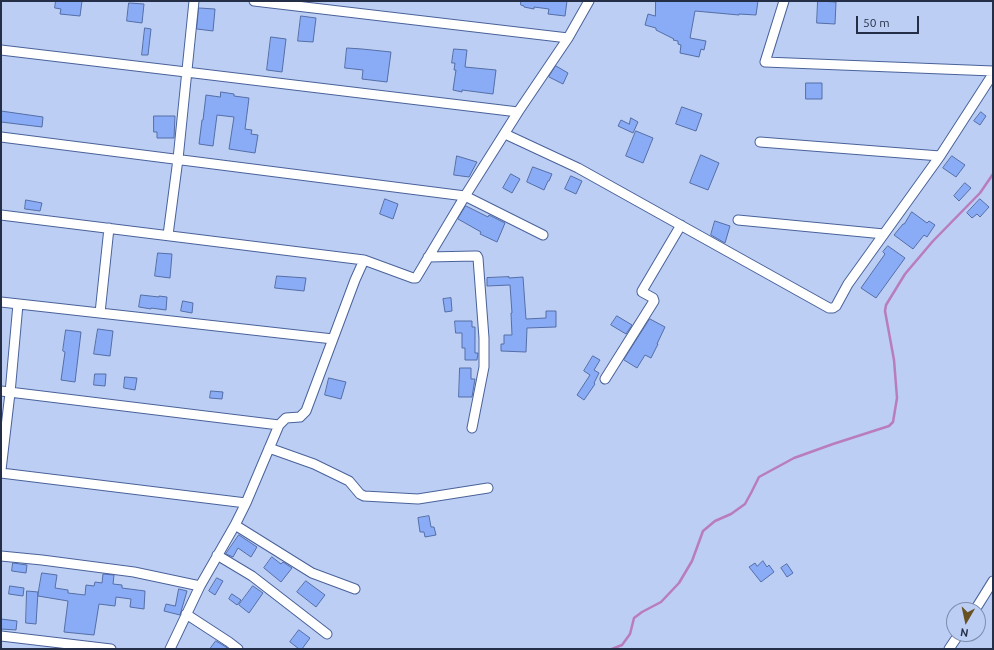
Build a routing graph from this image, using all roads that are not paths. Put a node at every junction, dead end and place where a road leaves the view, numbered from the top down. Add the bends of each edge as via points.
1 (194, 1) edge
2 (254, 1) edge
3 (589, 1) edge
4 (784, 1) edge
5 (568, 38) junction
6 (1, 50) edge
7 (186, 72) junction
8 (993, 72) edge
9 (518, 112) junction
10 (505, 134) junction
11 (1, 137) edge
12 (760, 142) dead end
13 (940, 156) junction
14 (178, 159) junction
15 (465, 196) junction
16 (1, 215) edge
17 (738, 220) dead end
18 (681, 225) junction
19 (109, 228) junction
20 (884, 234) junction
21 (168, 235) junction
22 (542, 235) dead end
23 (428, 257) junction
24 (364, 260) junction
25 (1, 302) edge
26 (18, 304) junction
27 (100, 313) junction
28 (333, 339) junction
29 (605, 379) dead end
30 (6, 392) edge
31 (279, 425) junction
32 (472, 428) dead end
33 (269, 448) junction
34 (1, 470) edge
35 (1, 474) edge
36 (488, 488) dead end
37 (246, 503) junction
38 (235, 525) junction
39 (217, 555) junction
40 (1, 556) edge
41 (993, 581) edge
42 (200, 586) junction
43 (355, 589) dead end
44 (980, 602) edge
45 (186, 614) junction
46 (327, 634) dead end
47 (1, 636) edge
48 (111, 649) edge
49 (170, 649) edge
50 (238, 649) edge

1 - 7 street
2 - 5 street
3 - 5 street
4 - 8 street via 765,62
5 - 9 street
6 - 7 street
7 - 9 street
7 - 14 street
8 - 13 street
9 - 10 street
10 - 15 street
10 - 18 street via 578,168
11 - 14 street
12 - 13 street
13 - 20 street
14 - 15 street
14 - 21 street
15 - 22 street
15 - 23 street
16 - 19 street
17 - 20 street
18 - 20 street via 829,308 836,306 848,284
18 - 29 street via 642,291 654,301
19 - 21 street
19 - 27 street
21 - 24 street
23 - 24 street via 415,279
23 - 32 street via 478,258 484,367
24 - 28 street
25 - 26 street
26 - 27 street
26 - 30 street
27 - 28 street
28 - 31 street via 306,411 300,417 286,418
30 - 31 street
30 - 34 street
31 - 33 street
33 - 36 street via 314,464 349,481 364,496 418,499
33 - 37 street
35 - 37 street
37 - 38 street
38 - 39 street
38 - 43 street via 312,573
39 - 42 street
39 - 46 street via 252,576
40 - 42 street via 134,572
41 - 44 street
42 - 45 street
45 - 49 street
45 - 50 street
47 - 48 street

